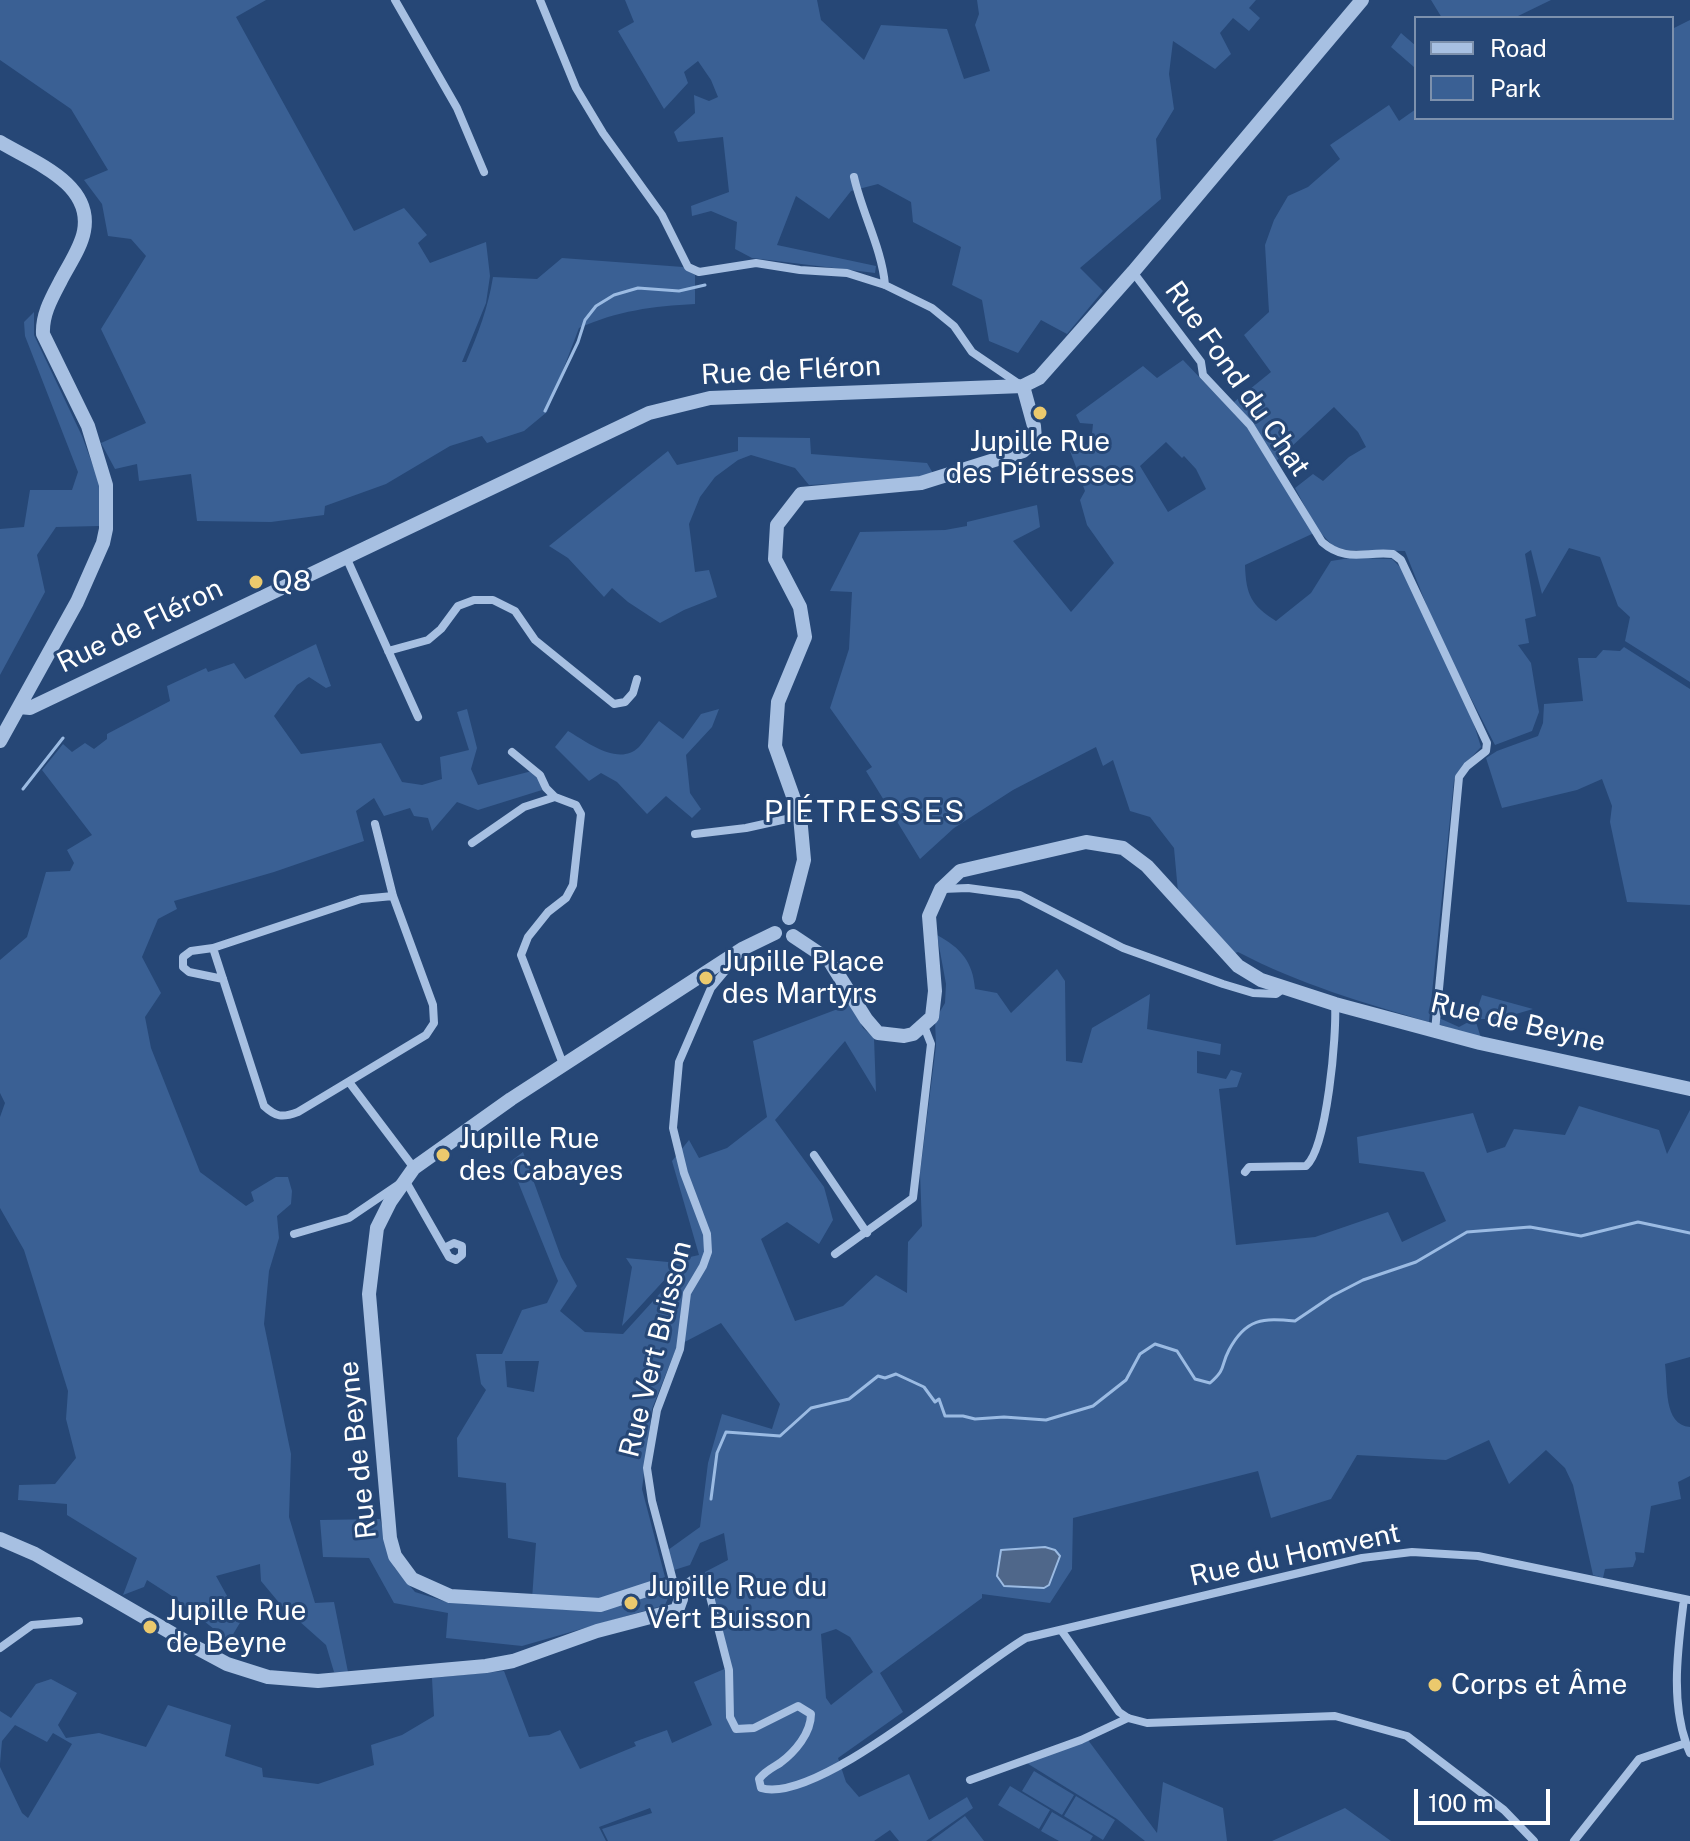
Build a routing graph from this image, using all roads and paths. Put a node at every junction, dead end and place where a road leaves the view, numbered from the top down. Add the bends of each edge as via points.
1 (395, 0) edge
2 (540, 0) edge
3 (1362, 0) edge
4 (0, 142) edge
5 (484, 172) dead end
6 (854, 177) dead end
7 (1133, 272) junction
8 (885, 285) junction
9 (1023, 386) junction
10 (345, 557) junction
11 (388, 651) junction
12 (637, 679) dead end
13 (19, 707) junction
14 (418, 717) dead end
15 (0, 741) edge
16 (512, 752) dead end
17 (555, 797) junction
18 (800, 816) junction
19 (375, 824) dead end
20 (695, 834) dead end
21 (472, 843) dead end
22 (941, 889) junction
23 (393, 896) junction
24 (789, 918) junction
25 (775, 933) junction
26 (793, 936) junction
27 (213, 948) junction
28 (742, 949) junction
29 (223, 979) junction
30 (1283, 989) junction
31 (1335, 1004) junction
32 (924, 1026) junction
33 (1435, 1031) junction
34 (563, 1064) junction
35 (349, 1082) junction
36 (1690, 1089) edge
37 (814, 1155) dead end
38 (1245, 1172) dead end
39 (409, 1174) junction
40 (867, 1233) junction
41 (294, 1234) dead end
42 (444, 1248) dead end
43 (835, 1254) dead end
44 (0, 1539) edge
45 (676, 1589) junction
46 (1687, 1599) edge
47 (79, 1621) dead end
48 (1061, 1630) junction
49 (0, 1648) edge
50 (1128, 1718) junction
51 (1686, 1743) junction
52 (1690, 1753) edge
53 (970, 1780) dead end
54 (1534, 1841) edge
55 (1574, 1841) edge

1 - 5 street via 457,108
2 - 8 street via 576,88 662,215 688,267 720,271 756,263 847,273
3 - 7 street
4 - 13 street via 62,179 83,206 84,233 48,308 43,334 88,426 106,485 103,543
6 - 8 street
7 - 9 street via 1050,368
7 - 33 street, Rue Fond du Chat via 1201,362 1203,375 1250,425 1322,542 1332,551 1393,554 1401,560 1487,743 1486,751 1459,777
8 - 9 street via 932,308 954,326 972,352
9 - 10 street, Rue de Fléron via 710,398 649,413
9 - 18 street via 1035,439 1023,451 921,483 801,494 777,525 775,559 800,607 805,637 778,702 775,746
10 - 11 street
10 - 13 street, Rue de Fléron via 30,708
11 - 12 street via 428,640 458,606 493,600 515,611 535,640 614,704 625,702
11 - 14 street
13 - 15 street
16 - 17 street via 540,775
17 - 21 street via 524,807
17 - 34 street via 576,805 581,814 573,885 528,937 521,955
18 - 20 street
18 - 24 street via 804,860
19 - 23 street
22 - 30 street via 1020,895 1123,948 1208,979 1253,993 1276,994
22 - 30 street, Rue de Beyne via 960,871 1086,842 1123,848 1147,866 1238,966
22 - 32 street via 929,916 935,991 932,1017
23 - 27 street via 361,899
23 - 35 street via 433,1005 434,1023 426,1035
24 - 25 street via 776,920
24 - 26 street via 794,922
25 - 26 street via 779,939
25 - 28 street, Rue de Beyne
26 - 32 street via 829,960 878,1033 904,1036
27 - 29 street
27 - 29 street via 191,951 183,957 183,967
28 - 34 street, Rue de Beyne
28 - 45 street, Rue Vert Buisson via 711,988 679,1062 673,1128 708,1252 687,1293 680,1349 657,1410 647,1468
29 - 35 street via 264,1106 273,1115 298,1112
30 - 31 street, Rue de Beyne
31 - 33 street, Rue de Beyne
31 - 38 street via 1334,1052 1313,1160 1306,1166 1261,1165
32 - 40 street via 931,1044 913,1198
33 - 36 street, Rue de Beyne
34 - 39 street, Rue de Beyne
35 - 39 street
37 - 40 street
39 - 41 street via 349,1218
39 - 42 street
39 - 45 street, Rue de Beyne via 377,1228 369,1294 395,1556 412,1579 450,1596 600,1605 658,1586
40 - 43 street
44 - 45 street via 227,1664 268,1677 318,1681 513,1661 677,1610 681,1599
45 - 48 street, Rue du Homvent via 693,1579 706,1581 729,1670 730,1717 736,1729 754,1728 798,1706 811,1714 792,1754 759,1779 761,1788 771,1791 801,1785 853,1760 998,1654 1026,1638
46 - 48 street, Rue du Homvent via 1478,1556 1412,1552 1362,1558
46 - 51 street via 1677,1695
47 - 49 street via 32,1625
48 - 50 street
50 - 53 street
50 - 54 street via 1147,1723 1335,1716 1407,1736 1504,1810
51 - 52 street
51 - 55 street via 1639,1759

